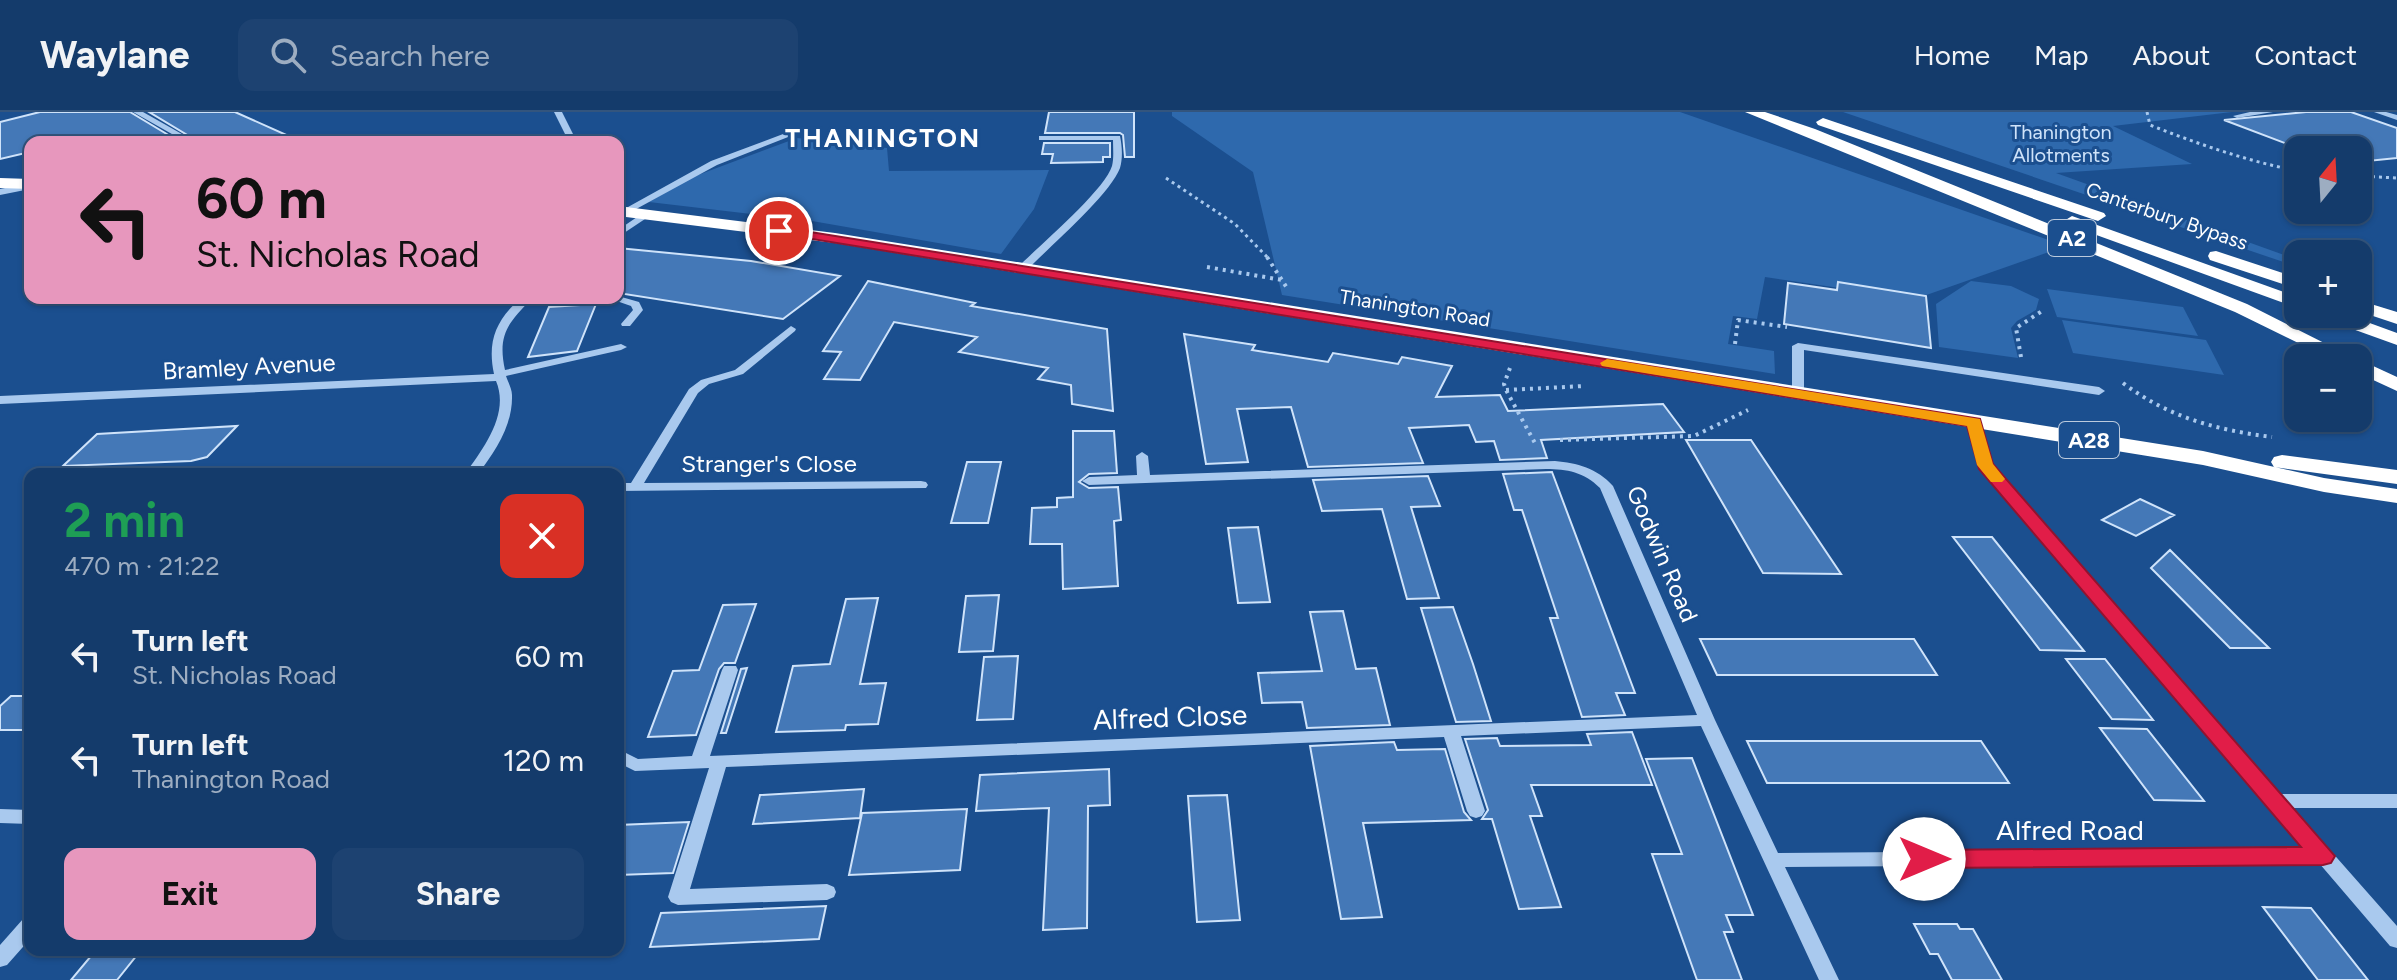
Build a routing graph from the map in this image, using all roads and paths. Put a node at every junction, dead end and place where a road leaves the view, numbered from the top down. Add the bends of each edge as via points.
1 (137, 112) edge
2 (558, 112) edge
3 (1752, 112) edge
4 (2147, 112) edge
5 (2269, 112) edge
6 (2378, 112) edge
7 (2237, 116) dead end
8 (2397, 118) edge
9 (1795, 120) edge
10 (802, 130) dead end
11 (181, 136) edge
12 (570, 136) edge
13 (1042, 138) dead end
14 (2284, 169) edge
15 (2372, 177) edge
16 (1166, 178) dead end
17 (2397, 178) edge
18 (0, 183) edge
19 (24, 185) edge
20 (24, 186) edge
21 (0, 192) edge
22 (624, 210) edge
23 (624, 212) edge
24 (646, 215) junction
25 (624, 230) edge
26 (1207, 267) dead end
27 (1022, 269) junction
28 (2284, 279) edge
29 (1283, 280) junction
30 (2284, 298) edge
31 (624, 301) edge
32 (520, 304) edge
33 (1277, 310) junction
34 (2372, 310) edge
35 (2042, 311) dead end
36 (2397, 318) edge
37 (626, 324) dead end
38 (2367, 328) edge
39 (791, 329) dead end
40 (2397, 339) edge
41 (2315, 344) edge
42 (621, 347) dead end
43 (1517, 348) junction
44 (2023, 362) dead end
45 (2372, 372) edge
46 (500, 376) junction
47 (2397, 385) edge
48 (2099, 391) dead end
49 (1798, 395) junction
50 (0, 400) edge
51 (1749, 409) dead end
52 (1975, 422) junction
53 (1533, 441) junction
54 (1142, 456) dead end
55 (1546, 465) junction
56 (476, 468) edge
57 (1144, 479) junction
58 (1089, 481) dead end
59 (2396, 482) edge
60 (921, 485) dead end
61 (624, 487) edge
62 (635, 487) junction
63 (730, 670) dead end
64 (1707, 720) junction
65 (1451, 731) junction
66 (627, 762) edge
67 (699, 762) junction
68 (719, 762) junction
69 (2277, 801) junction
70 (2397, 801) edge
71 (1476, 811) dead end
72 (0, 816) edge
73 (24, 817) edge
74 (2323, 856) junction
75 (1771, 860) junction
76 (827, 892) dead end
77 (24, 932) edge
78 (2397, 940) edge
79 (0, 959) edge
80 (1829, 980) edge

1 - 11 street
2 - 12 street
3 - 9 highway, Canterbury Bypass / A2
4 - 14 path via 2150,125
5 - 7 street
6 - 8 street
9 - 28 highway, Canterbury Bypass / A2
9 - 30 highway, Canterbury Bypass / A2
9 - 41 highway, A2
10 - 22 street via 714,163
13 - 27 street via 1117,138 1115,170
15 - 17 path
16 - 29 path via 1227,215
18 - 19 highway
20 - 21 street
23 - 24 highway, Thanington Road / A28
24 - 25 street
24 - 27 highway, Thanington Road / A28 via 835,238
26 - 29 path
27 - 33 highway, Thanington Road / A28
29 - 33 path via 1288,294
31 - 37 street via 638,310
32 - 46 street via 497,331
33 - 43 highway, Thanington Road / A28
34 - 36 highway
35 - 44 path via 2014,330
38 - 40 highway
39 - 62 street via 739,372 693,391
42 - 46 street, Bramley Avenue
43 - 49 highway, Thanington Road / A28
43 - 53 path via 1504,384
45 - 47 highway
46 - 50 street, Bramley Avenue
46 - 56 street via 507,393 500,429
48 - 49 street via 1798,346
49 - 52 highway, Thanington Road / A28
51 - 53 path via 1694,436
52 - 59 highway, Thanington Road / A28 via 2203,458 2324,485
52 - 69 street via 1985,465
53 - 55 path
54 - 57 street
55 - 57 street, Godwin Road
55 - 64 street, Godwin Road via 1583,469 1606,486
57 - 58 street, Godwin Road
60 - 62 street, Stranger's Close
61 - 62 street, Stranger's Close
63 - 67 street
64 - 65 street, Alfred Close
64 - 75 street, Godwin Road
65 - 68 street, Alfred Close
65 - 71 street
66 - 67 street, Alfred Close
67 - 68 street, Alfred Close
68 - 76 street via 678,897
69 - 70 street
69 - 74 street
72 - 73 street
74 - 75 street, Alfred Road
74 - 78 street
75 - 80 street, Godwin Road
77 - 79 street

